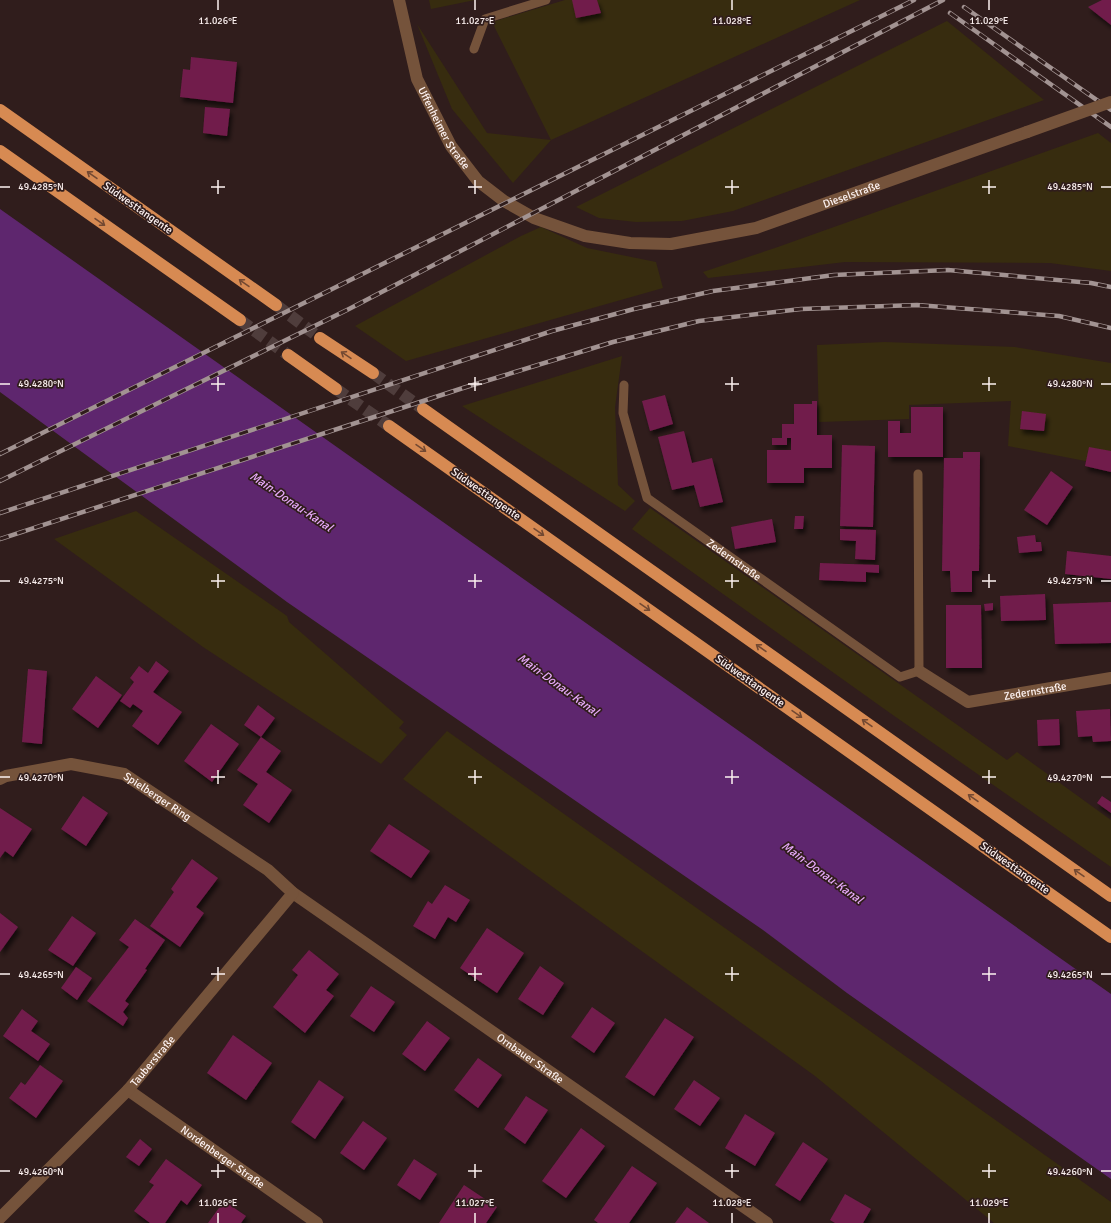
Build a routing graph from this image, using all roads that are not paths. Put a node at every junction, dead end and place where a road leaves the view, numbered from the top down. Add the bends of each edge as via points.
1 (399, 0) edge
2 (546, 0) edge
3 (474, 49) dead end
4 (1111, 102) edge
5 (0, 110) edge
6 (0, 151) edge
7 (585, 236) joint
8 (276, 305) tunnel mouth
9 (240, 320) tunnel mouth
10 (320, 338) tunnel mouth
11 (288, 355) tunnel mouth
12 (372, 373) tunnel mouth
13 (624, 385) dead end
14 (336, 389) tunnel mouth
15 (423, 409) tunnel mouth
16 (389, 426) tunnel mouth
17 (918, 474) dead end
18 (919, 671) junction
19 (1111, 678) edge
20 (0, 779) edge
21 (293, 893) junction
22 (1111, 896) edge
23 (1111, 937) edge
24 (128, 1090) junction
25 (0, 1218) edge
26 (317, 1223) edge
27 (767, 1223) edge

1 - 7 street, Uffenheimer Straße via 417,79 451,146 473,175 504,201 534,218
2 - 3 lane via 485,19
4 - 7 street, Dieselstraße, bridge via 756,228 671,244 630,243
8 -> 5 highway, Südwesttangente
6 -> 9 highway
12 -> 10 highway
11 - 14 highway
13 - 18 lane, Zedernstraße via 623,412 647,498 900,677
22 -> 15 highway
16 -> 23 highway, Südwesttangente
17 - 18 lane
18 - 19 street, Zedernstraße via 968,702
20 - 21 street, Spielberger Ring via 71,764 124,774 268,870
21 - 24 street, Tauberstraße
21 - 27 street, Ornbauer Straße
24 - 25 street, Tauberstraße
24 - 26 street, Nordenberger Straße

